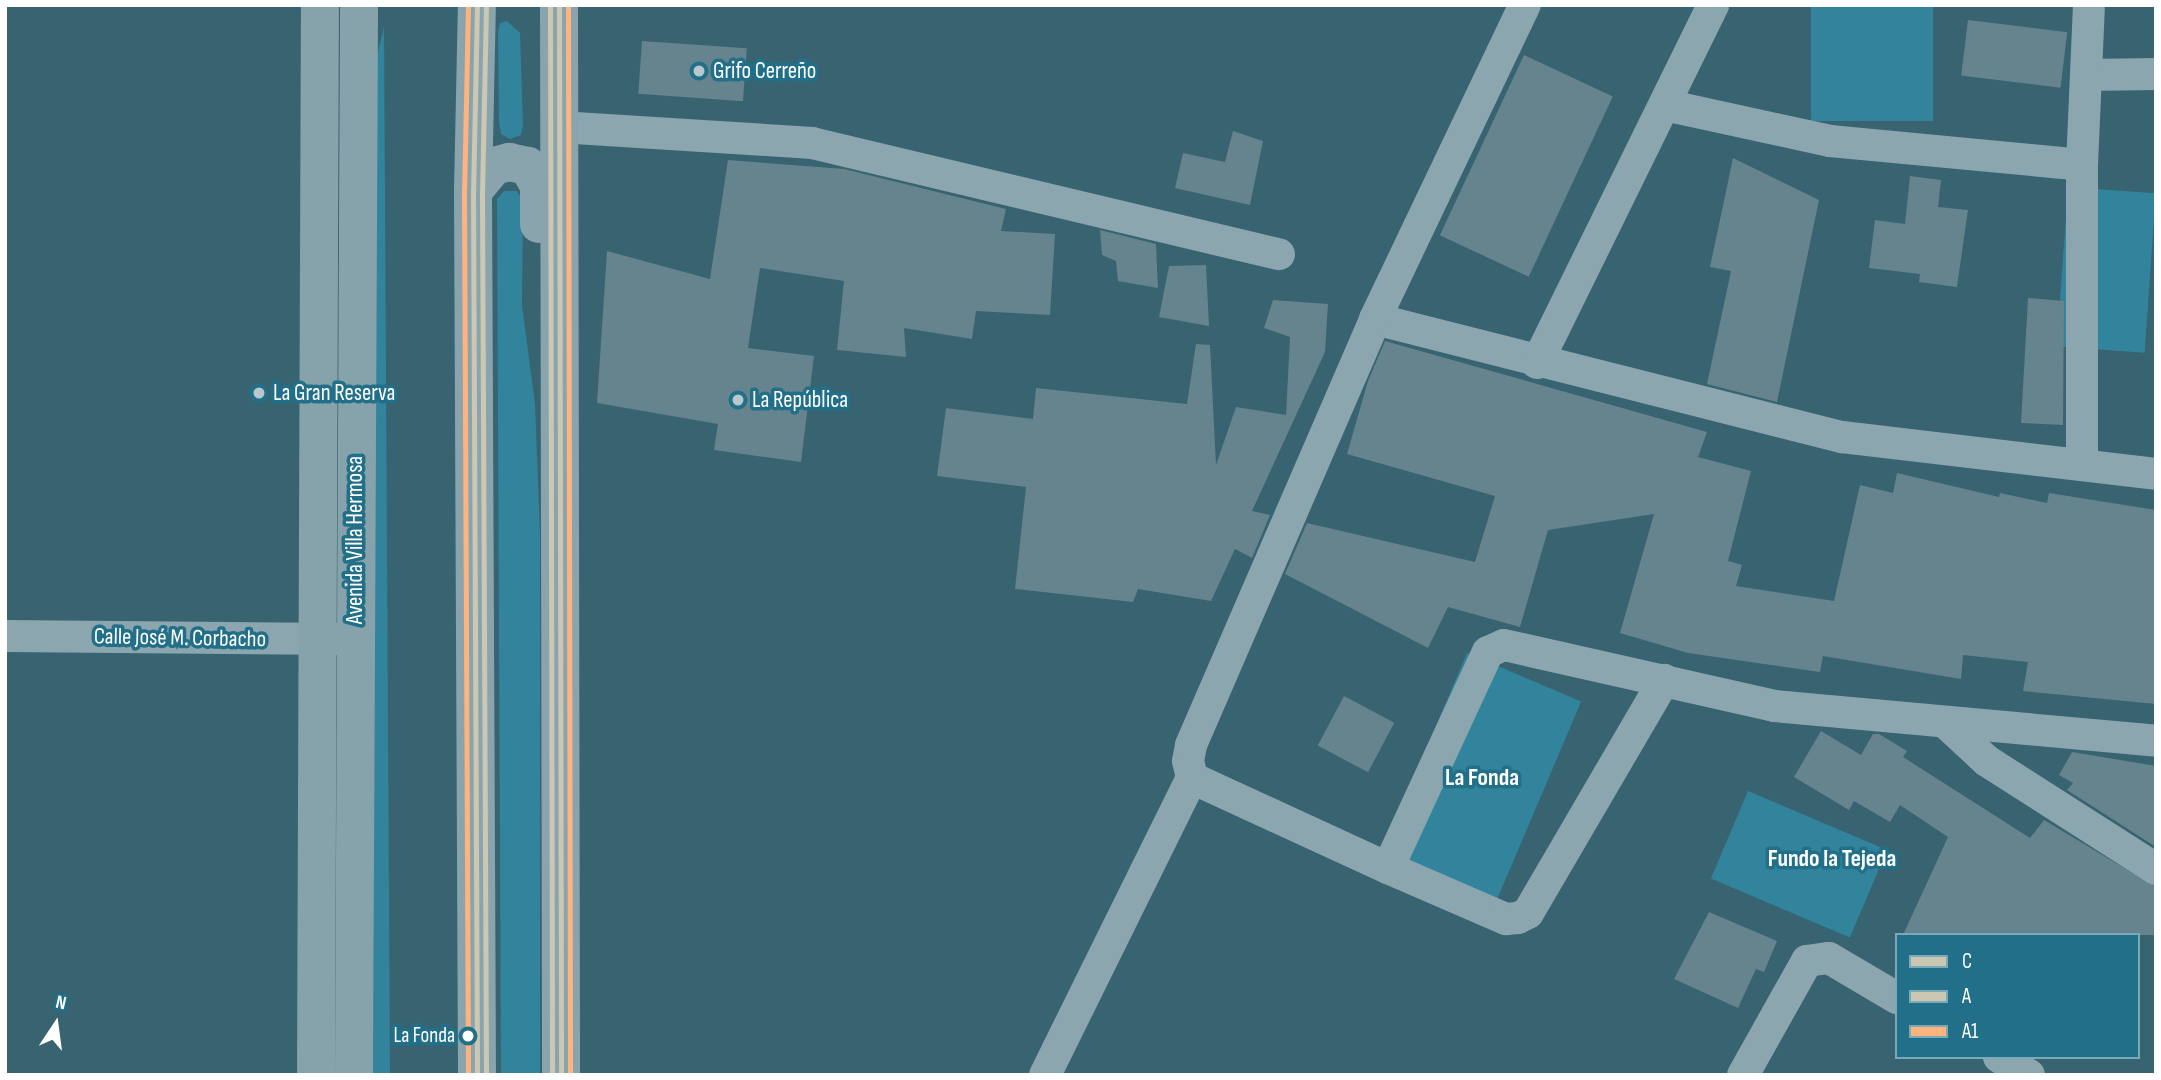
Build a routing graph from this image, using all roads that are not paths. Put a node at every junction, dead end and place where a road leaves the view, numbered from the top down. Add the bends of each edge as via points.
1 (320, 5) edge
2 (359, 5) edge
3 (477, 5) edge
4 (559, 5) edge
5 (1525, 5) edge
6 (1713, 5) edge
7 (2089, 5) edge
8 (2156, 74) edge
9 (2085, 75) junction
10 (1665, 105) junction
11 (559, 127) junction
12 (2082, 165) junction
13 (473, 191) junction
14 (1279, 254) dead end
15 (1375, 319) junction
16 (1537, 363) junction
17 (560, 380) junction
18 (2082, 462) junction
19 (2156, 474) edge
20 (5, 636) edge
21 (336, 639) junction
22 (1664, 680) junction
23 (1947, 724) junction
24 (2156, 741) edge
25 (1192, 778) junction
26 (1388, 868) junction
27 (2156, 869) edge
28 (1895, 997) edge
29 (2002, 1059) edge
30 (316, 1075) edge
31 (354, 1075) edge
32 (477, 1075) edge
33 (561, 1075) edge
34 (1045, 1075) edge
35 (1743, 1075) edge
36 (2029, 1075) edge

1 - 21 main road, Avenida Villa Hermosa
2 - 21 main road, Avenida Villa Hermosa
3 - 13 main road
4 - 11 main road
5 - 15 street
6 - 10 street
7 - 9 street
8 - 9 street
9 - 12 street
10 - 12 street via 1830,141
10 - 16 street
11 - 14 street via 812,143
11 - 17 main road
12 - 18 street
13 - 17 main road via 494,166 509,162 528,166 539,186 537,301
13 - 32 main road
15 - 16 street
15 - 25 street via 1189,752
16 - 18 street via 1842,437
17 - 33 main road
18 - 19 street
20 - 21 street, Calle José M. Corbacho
21 - 30 main road, Avenida Villa Hermosa
21 - 31 main road, Avenida Villa Hermosa
22 - 23 street via 1774,706
22 - 26 street via 1504,645 1488,652
22 - 26 street via 1528,913 1506,919
23 - 24 street
23 - 27 street via 1987,761
25 - 26 street
25 - 34 street
28 - 35 street via 1829,958 1807,961
29 - 36 street

